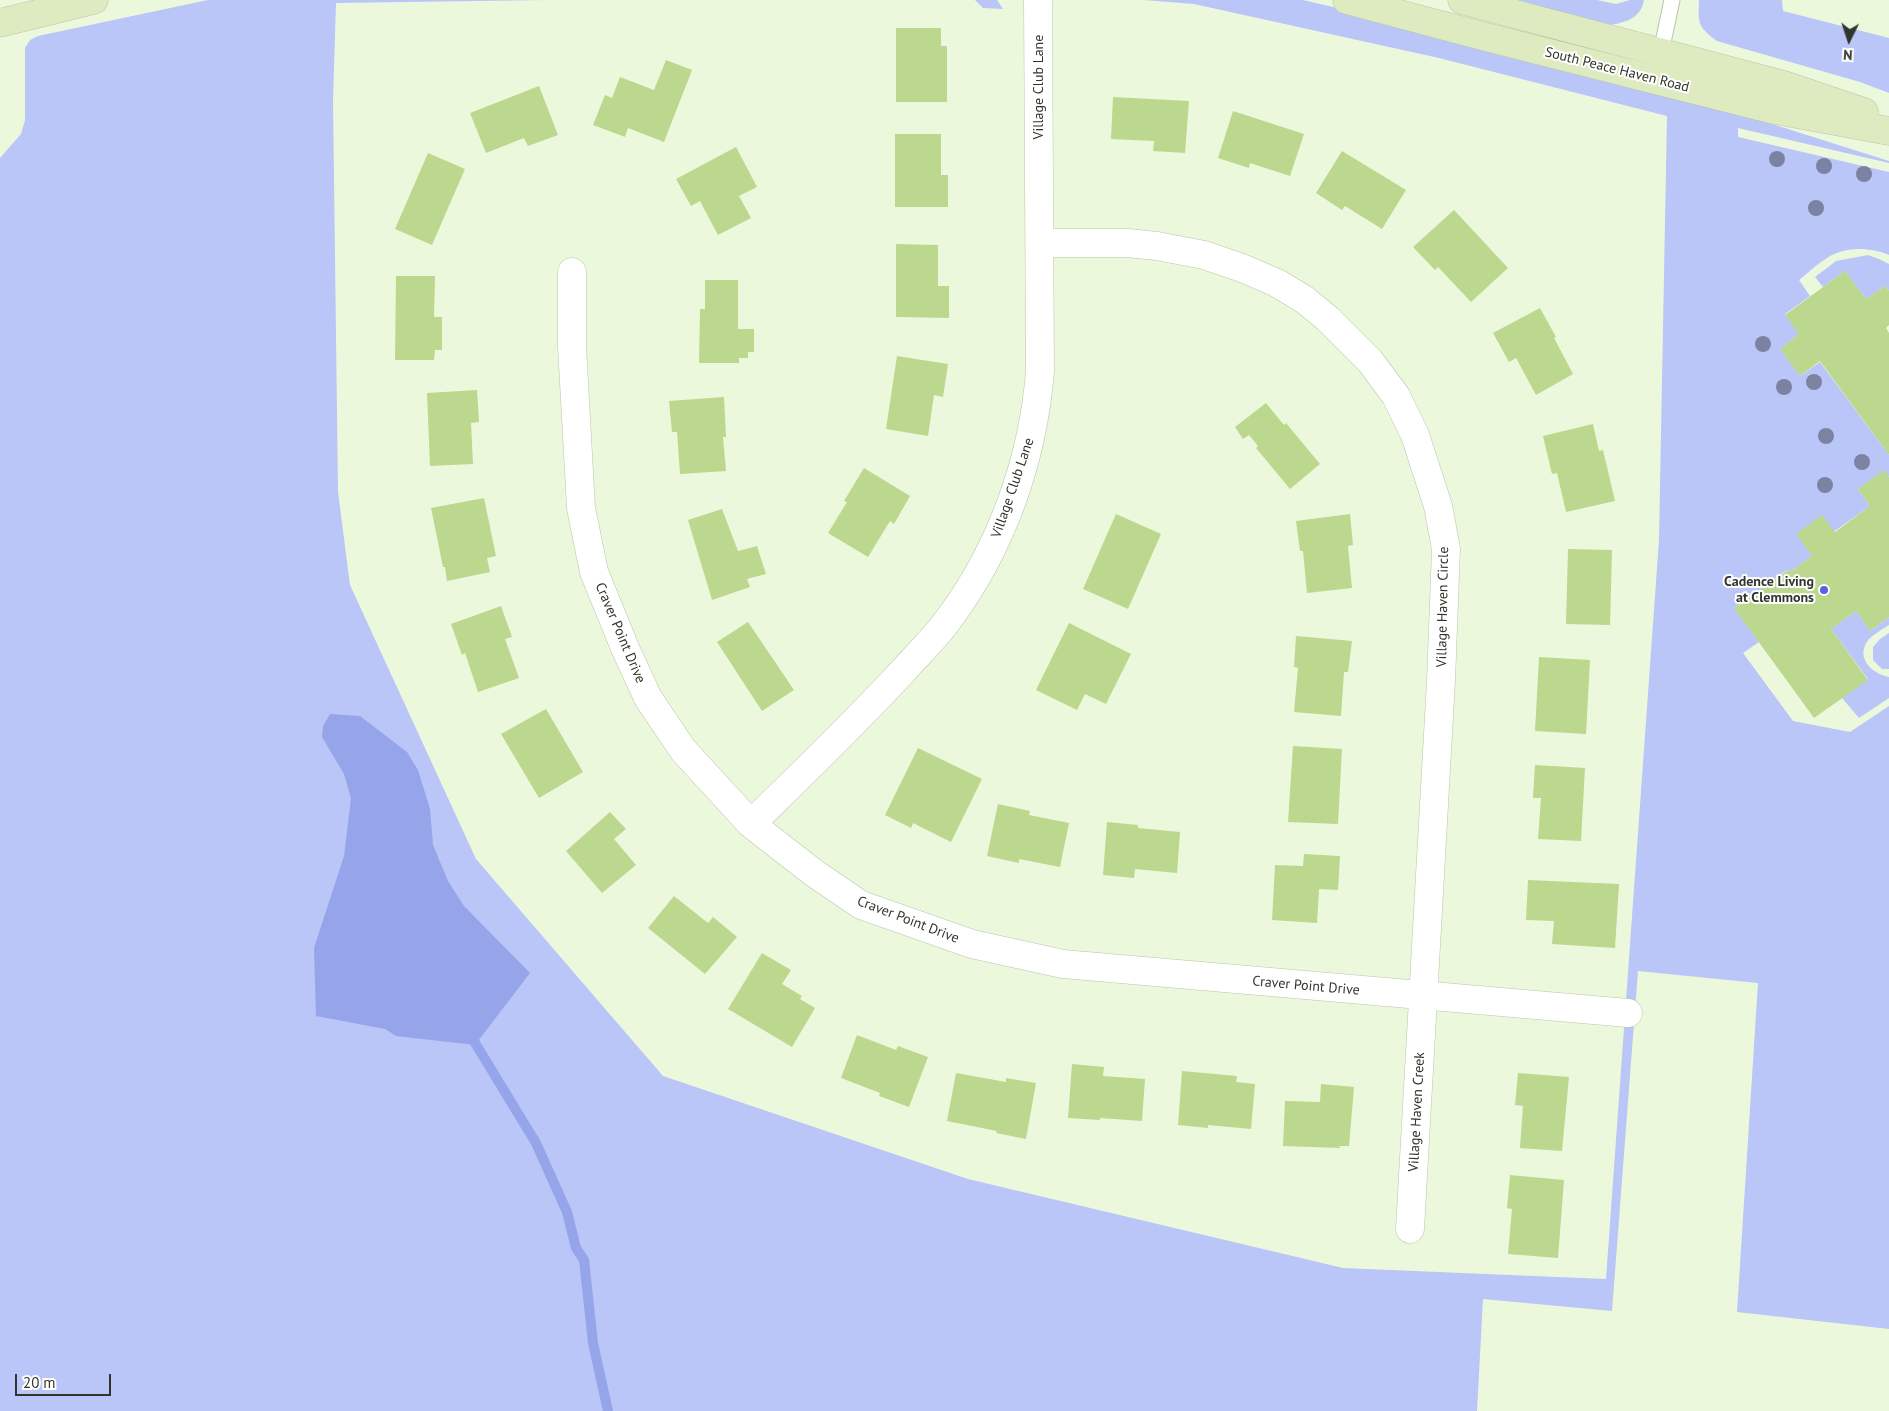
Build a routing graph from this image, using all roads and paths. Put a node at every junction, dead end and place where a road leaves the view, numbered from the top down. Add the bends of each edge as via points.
1 (94, 0) edge
2 (1038, 0) edge
3 (1347, 0) edge
4 (1462, 0) edge
5 (1672, 0) edge
6 (0, 23) edge
7 (1661, 52) junction
8 (1889, 121) edge
9 (1889, 131) edge
10 (1040, 243) junction
11 (572, 272) dead end
12 (751, 824) junction
13 (1423, 996) junction
14 (1628, 1013) dead end
15 (1410, 1229) dead end

1 - 6 main road
2 - 10 street, Village Club Lane
3 - 9 main road, South Peace Haven Road via 1770,109
4 - 7 main road, South Peace Haven Road
5 - 7 lane
7 - 8 main road, South Peace Haven Road via 1784,85
10 - 12 street, Village Club Lane via 1040,371 1034,424 1012,499 984,562 948,620 928,643 866,711
10 - 13 street, Village Haven Circle via 1157,246 1204,255 1251,271 1305,300 1328,319 1370,361 1400,403 1416,435 1438,506 1446,549
11 - 12 street, Craver Point Drive via 572,346 581,501 594,572 648,698 683,750
12 - 13 street, Craver Point Drive via 862,905 972,944 1063,964
13 - 14 street, Craver Point Drive
13 - 15 street, Village Haven Creek

